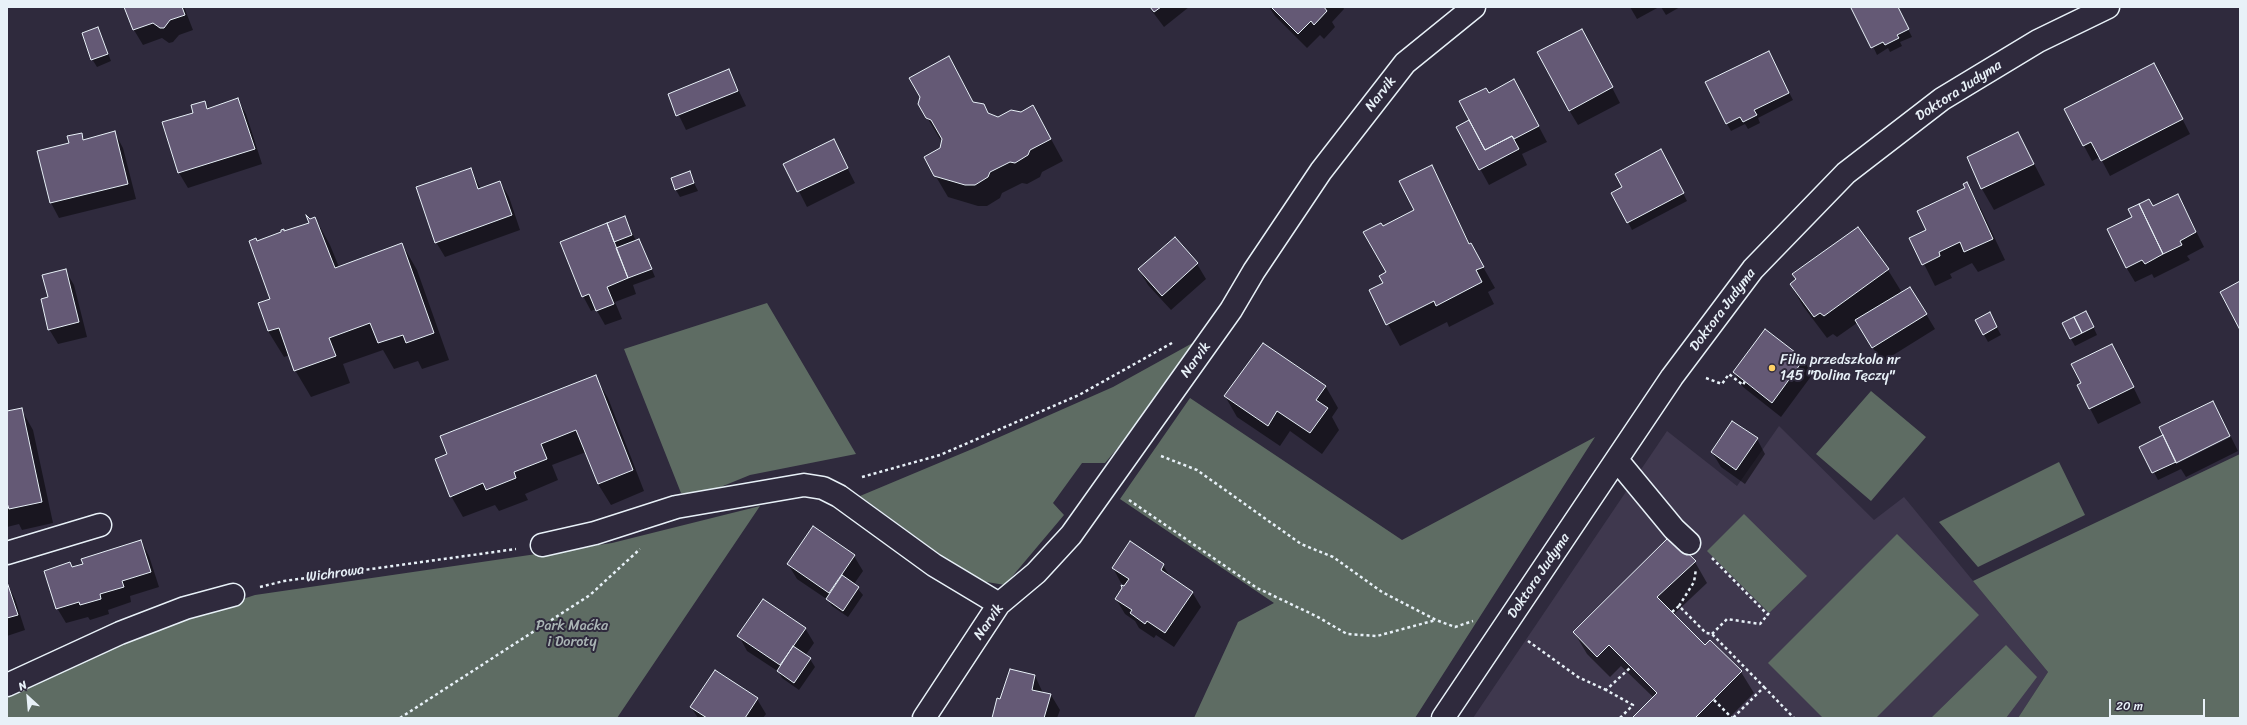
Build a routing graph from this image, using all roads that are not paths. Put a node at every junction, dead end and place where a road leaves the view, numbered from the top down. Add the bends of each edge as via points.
1 (1474, 7) edge
2 (2108, 7) edge
3 (1617, 460) junction
4 (100, 525) dead end
5 (542, 545) road end
6 (7, 553) edge
7 (1698, 553) road end
8 (233, 595) road end
9 (999, 604) junction
10 (7, 685) edge
11 (924, 718) edge
12 (1443, 718) edge

1 - 9 street, Narvik via 1405,63 1321,171 1231,310 1071,535 1036,573
2 - 3 street, Doktora Judyma via 2038,41 1942,99 1846,173 1753,269 1672,377
3 - 7 street
3 - 12 street, Doktora Judyma
4 - 6 street
5 - 9 street via 595,533 676,507 804,485 823,488 839,496 934,565
8 - 10 street via 186,608 128,630
9 - 11 street, Narvik

